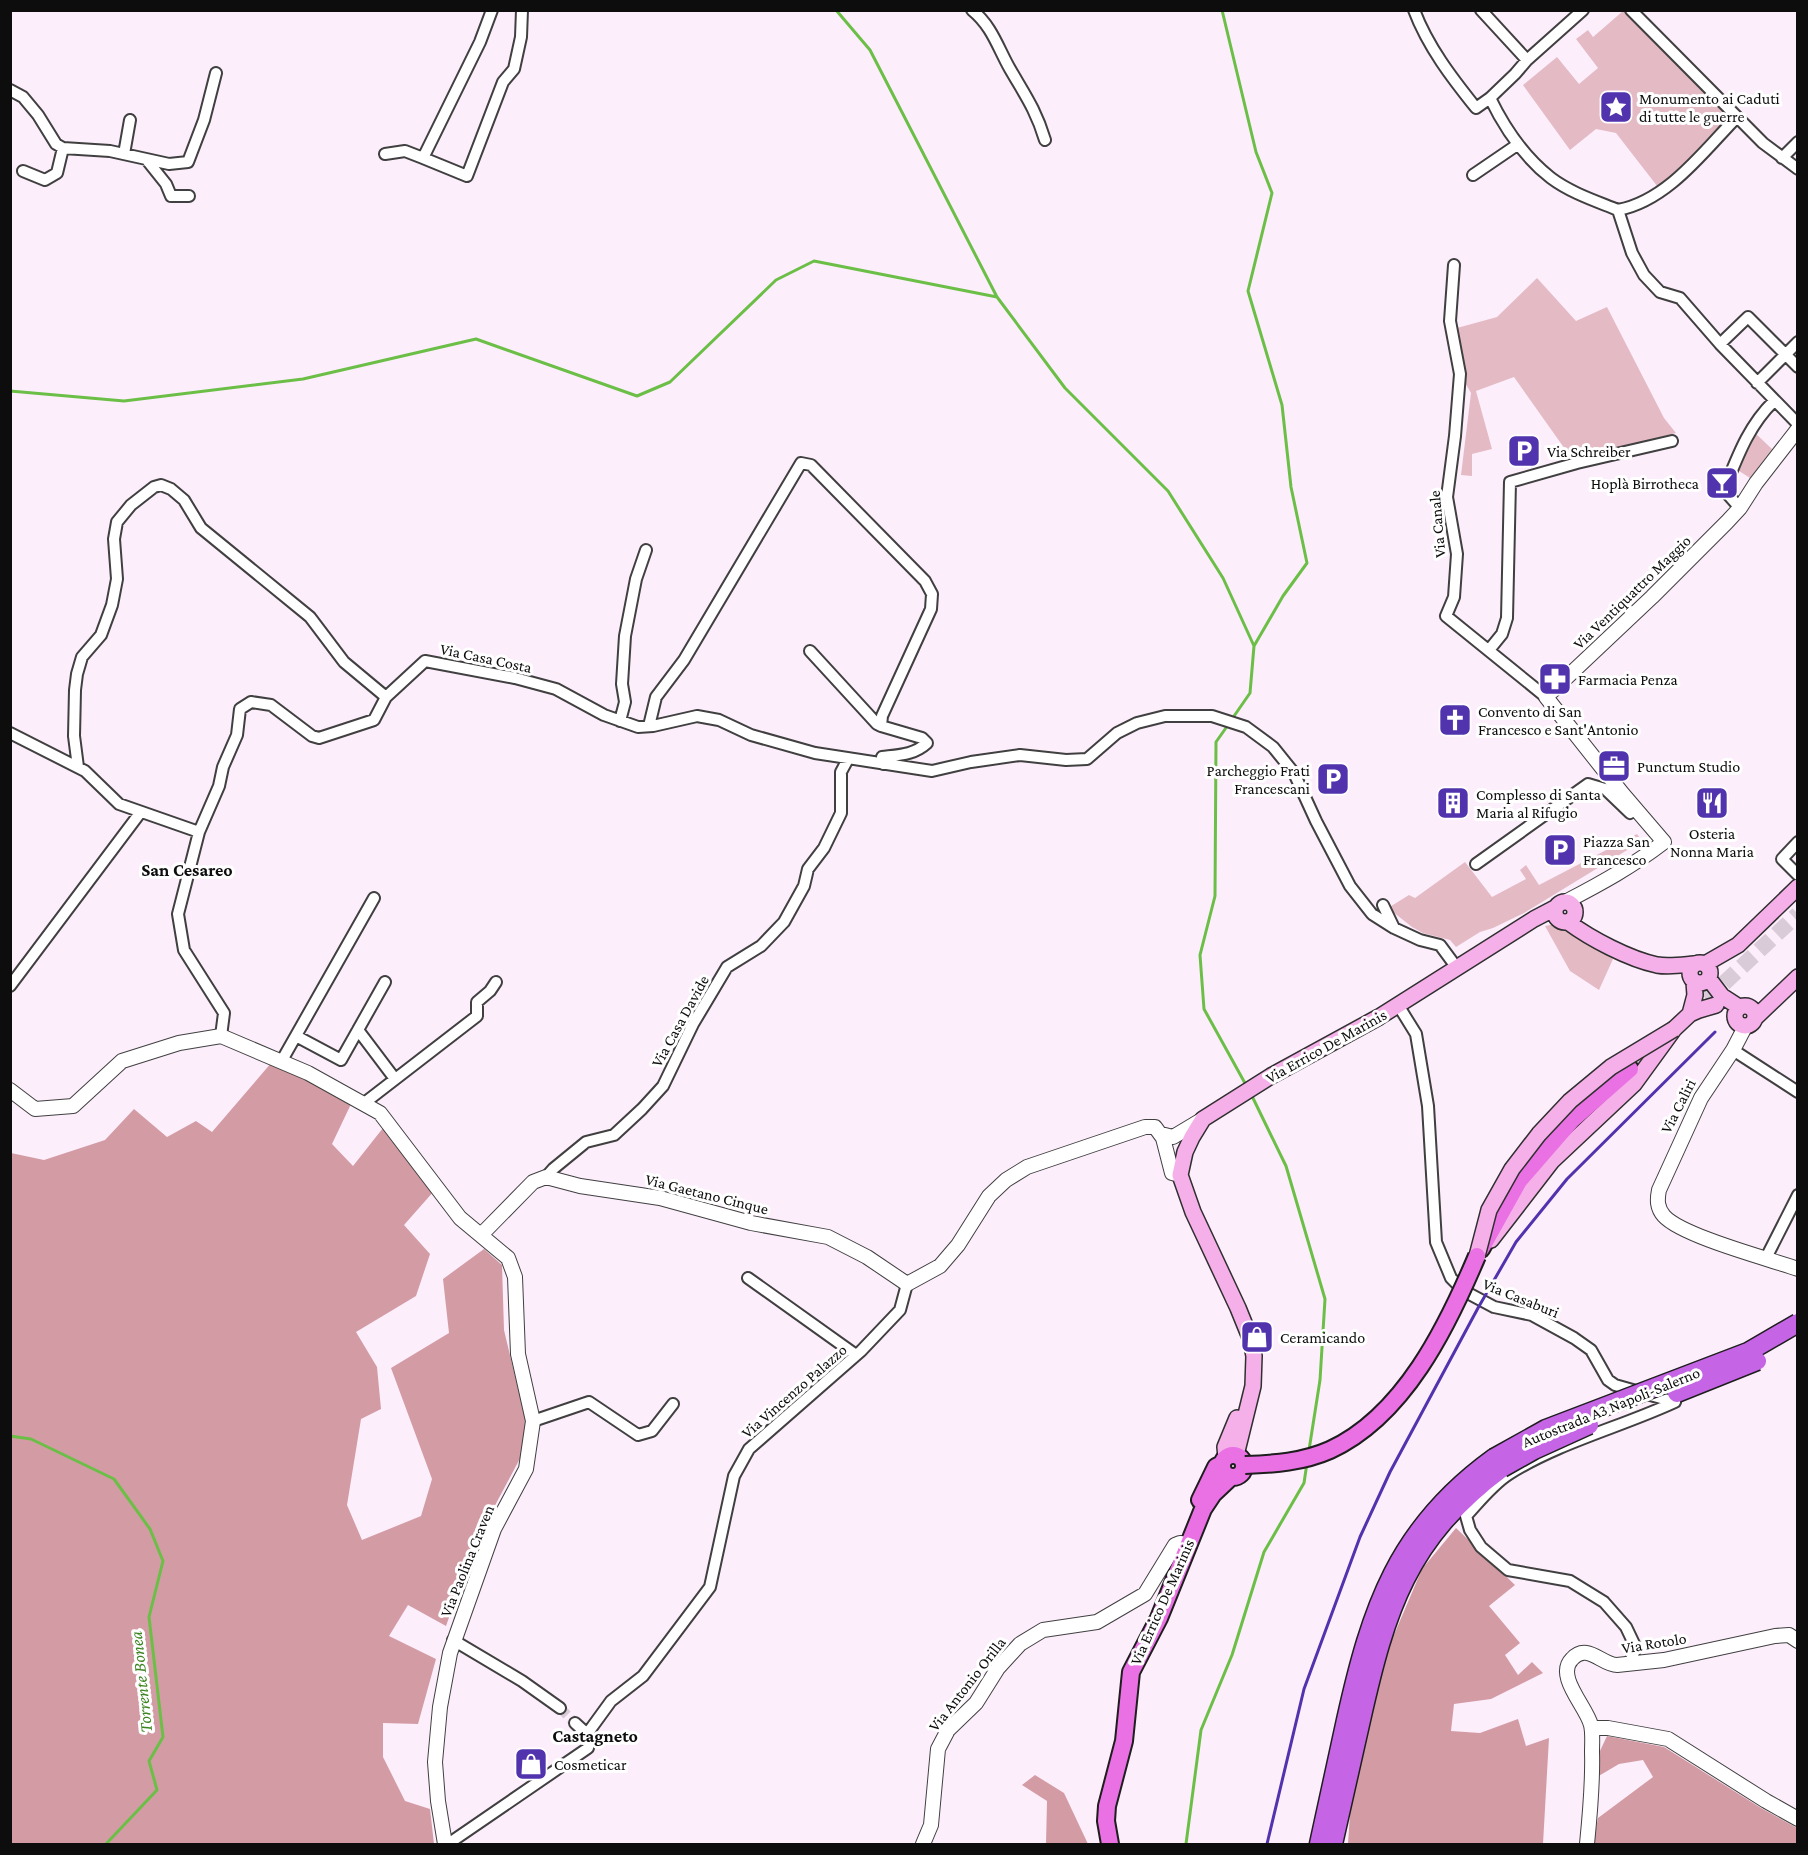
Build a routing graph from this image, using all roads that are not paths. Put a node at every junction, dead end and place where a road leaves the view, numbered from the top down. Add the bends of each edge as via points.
1 (492, 10) edge
2 (522, 10) edge
3 (972, 10) edge
4 (1414, 10) edge
5 (1481, 10) edge
6 (1583, 10) edge
7 (1630, 10) edge
8 (1527, 60) junction
9 (216, 73) dead end
10 (10, 90) edge
11 (1490, 98) junction
12 (1736, 118) junction
13 (130, 120) dead end
14 (1045, 140) dead end
15 (1797, 142) edge
16 (1517, 145) junction
17 (63, 148) junction
18 (124, 154) junction
19 (385, 154) dead end
20 (423, 158) junction
21 (1782, 158) junction
22 (146, 159) junction
23 (1797, 170) edge
24 (23, 171) dead end
25 (1473, 175) dead end
26 (189, 196) dead end
27 (1618, 210) junction
28 (1454, 265) dead end
29 (1797, 342) edge
30 (1720, 344) junction
31 (1785, 355) junction
32 (1797, 367) edge
33 (1757, 383) junction
34 (1774, 401) junction
35 (1797, 426) edge
36 (1672, 441) dead end
37 (1740, 508) junction
38 (645, 550) dead end
39 (1489, 650) junction
40 (810, 651) dead end
41 (386, 696) junction
42 (1546, 697) junction
43 (620, 721) junction
44 (649, 726) junction
45 (881, 726) junction
46 (10, 733) edge
47 (848, 759) junction
48 (883, 764) junction
49 (78, 767) junction
50 (1636, 809) junction
51 (140, 813) junction
52 (199, 832) junction
53 (1797, 842) edge
54 (1476, 864) dead end
55 (1797, 875) edge
56 (1797, 887) edge
57 (374, 898) dead end
58 (1383, 905) dead end
59 (1566, 913) junction
60 (1394, 928) junction
61 (1457, 968) junction
62 (1698, 973) junction
63 (1797, 977) edge
64 (385, 982) dead end
65 (496, 982) dead end
66 (10, 986) edge
67 (1398, 1005) junction
68 (1716, 1005) junction
69 (1690, 1014) junction
70 (1744, 1018) junction
71 (1674, 1029) junction
72 (358, 1030) junction
73 (221, 1036) junction
74 (296, 1036) junction
75 (1733, 1050) junction
76 (282, 1062) junction
77 (1630, 1069) tunnel mouth
78 (395, 1079) junction
79 (10, 1090) edge
80 (1797, 1092) edge
81 (363, 1104) junction
82 (1203, 1119) junction
83 (1161, 1134) junction
84 (1180, 1175) junction
85 (546, 1177) junction
86 (1797, 1195) edge
87 (481, 1235) junction
88 (1478, 1256) junction
89 (1766, 1258) junction
90 (1797, 1269) edge
91 (748, 1278) dead end
92 (906, 1284) junction
93 (1797, 1323) edge
94 (1797, 1338) edge
95 (856, 1355) junction
96 (673, 1404) dead end
97 (533, 1420) junction
98 (1498, 1463) junction
99 (1232, 1464) junction
100 (1191, 1540) junction
101 (453, 1640) junction
102 (1797, 1641) edge
103 (1629, 1664) junction
104 (560, 1708) tunnel mouth
105 (575, 1723) tunnel mouth
106 (1592, 1728) junction
107 (588, 1734) junction
108 (1797, 1819) edge
109 (447, 1845) edge
110 (923, 1845) edge
111 (1110, 1845) edge
112 (1319, 1845) edge
113 (1333, 1845) edge
114 (1587, 1845) edge

1 - 20 street
2 - 20 street via 514,69 503,82 467,176
3 - 14 street via 991,30 1031,102
4 - 11 street via 1428,41 1476,108
5 - 8 street
6 - 8 street
7 - 12 street
8 - 11 street
9 - 22 street via 188,162 169,164
10 - 17 street via 23,97 56,144
11 - 16 street
12 - 21 street
12 - 27 street via 1656,195 1632,208
13 - 18 street
15 - 21 street
16 - 25 street
16 - 27 street via 1552,179
17 - 18 street
17 - 24 street via 57,173 45,180
18 - 22 street
19 - 20 street via 405,151
21 - 23 street
22 - 26 street via 171,196
27 - 30 street via 1644,275 1660,292 1680,298
28 - 39 street, Via Canale via 1450,321 1460,374 1447,496 1456,554 1454,597 1446,616
29 - 31 street
30 - 31 street via 1748,317
30 - 33 street
31 - 32 street
31 - 33 street
33 - 34 street
34 - 35 street
34 - 37 street via 1750,430 1724,490
35 - 37 street, Via Ventiquattro Maggio
36 - 39 street via 1510,482 1507,618 1502,634
37 - 42 street, Via Ventiquattro Maggio
38 - 43 street via 625,636
39 - 42 street, Via Canale
40 - 45 street
41 - 43 street, Via Casa Costa via 425,661 556,689 603,716
41 - 49 street via 344,662 310,617 201,528 184,500 161,485 131,505 117,522 117,579 112,605 100,635 82,657 77,674 74,736
41 - 52 street, Via Casa Costa via 374,720 319,738 272,705 251,702 240,709 237,735
42 - 50 street
43 - 44 street, Via Casa Costa
44 - 45 street via 656,697 684,660 801,463 811,465 925,581 932,594 931,609 882,716
44 - 47 street, Via Casa Costa via 697,716 719,720 751,735
45 - 48 street via 927,743 910,753 882,757
46 - 49 street
47 - 48 street, Via Casa Costa
47 - 85 street, Via Casa Davide via 841,772 841,813 824,848 808,869 804,886 784,922 761,946 727,967 663,1086 642,1109 614,1135 586,1142
48 - 60 street, Via Casa Costa via 932,771 1020,755 1087,759 1117,733 1137,723 1165,716 1212,716 1246,727 1273,747 1294,773 1350,886 1372,914
49 - 51 street via 119,804
50 - 54 street via 1630,813 1605,789 1588,784
50 - 59 street via 1664,842
51 - 52 street
51 - 66 street
52 - 73 street via 178,914 184,950 224,1013
53 - 55 street via 1782,859
56 - 62 main road via 1738,945
57 - 74 street
58 - 60 street
59 - 61 main road, Via Errico De Marinis via 1534,919
59 - 62 main road via 1587,934 1644,961
60 - 61 street, Via Casa Costa via 1440,945
61 - 67 main road, Via Errico De Marinis
62 - 68 main road
62 - 69 main road
62 - 70 main road
63 - 70 main road
64 - 72 street
65 - 78 street via 477,1002 477,1016
67 - 82 main road, Via Errico De Marinis
67 - 103 street, Via Casaburi via 1416,1034 1428,1106 1436,1242 1451,1278 1464,1291 1494,1307 1532,1315 1574,1338 1591,1350 1615,1385 1675,1402 1567,1445 1507,1475 1466,1516 1482,1547 1508,1570 1570,1581 1604,1602 1626,1627 1636,1648
68 - 69 main road
68 - 70 main road
69 - 71 main road
70 - 75 street, Via Caliri
71 - 88 main road, bridge via 1634,1084 1552,1161
71 - 88 main road, bridge via 1611,1066 1539,1134 1512,1169 1489,1210
72 - 74 street via 341,1060
72 - 78 street
73 - 76 street
73 - 79 street via 179,1043 122,1062 73,1106 34,1109
74 - 76 street
75 - 80 street
75 - 89 street, Via Caliri via 1701,1098 1657,1200 1665,1217 1682,1227
76 - 81 street
77 - 88 main road via 1572,1120 1519,1181
78 - 81 street
81 - 87 street via 380,1113 460,1218
82 - 83 street via 1173,1137
82 - 84 main road, Via Errico De Marinis via 1185,1152
83 - 84 street via 1172,1173
83 - 92 street via 1155,1127 1145,1127 1027,1167 989,1196 940,1266
84 - 99 main road via 1238,1308 1254,1356 1253,1386
85 - 87 street via 533,1182
85 - 92 street, Via Gaetano Cinque via 660,1198 751,1223 828,1237
86 - 89 street
87 - 97 street, Via Paolina Craven via 508,1258 515,1277 518,1354
88 - 99 main road, bridge via 1427,1356 1372,1424 1311,1457 1287,1463
89 - 90 street
91 - 95 street
92 - 95 street, Via Vincenzo Palazzo via 900,1310
93 - 98 highway, Autostrada A3 Napoli-Salerno, bridge via 1748,1352 1546,1429
94 - 98 highway, Autostrada A3 Napoli-Salerno, bridge via 1734,1371
95 - 107 street, Via Vincenzo Palazzo via 749,1449 734,1476 710,1587 643,1676 611,1701
96 - 97 street via 652,1431 638,1435 588,1402
97 - 101 street, Via Paolina Craven via 526,1469 494,1529
98 - 112 highway, Autostrada A3 Napoli-Salerno via 1460,1484 1435,1510 1388,1582 1359,1662
98 - 113 highway, Autostrada A3 Napoli-Salerno via 1433,1534 1392,1605 1375,1657
99 - 100 main road, Via Errico De Marinis via 1203,1509
100 - 110 street, Via Antonio Orilla via 1175,1545 1145,1594 1121,1610 1097,1622 1043,1630 1020,1644 998,1668 976,1703 948,1730 938,1749 931,1825
100 - 111 main road, Via Errico De Marinis via 1159,1618 1131,1672 1124,1741 1107,1806
101 - 104 street
101 - 109 street, Via Paolina Craven via 440,1707 435,1762
102 - 103 street, Via Rotolo via 1788,1635 1775,1636
103 - 106 street, Via Rotolo via 1610,1665 1588,1653 1572,1658 1566,1676
105 - 107 street
106 - 108 street via 1668,1739
106 - 114 street via 1593,1776
107 - 109 street, Via Vincenzo Palazzo via 588,1748

